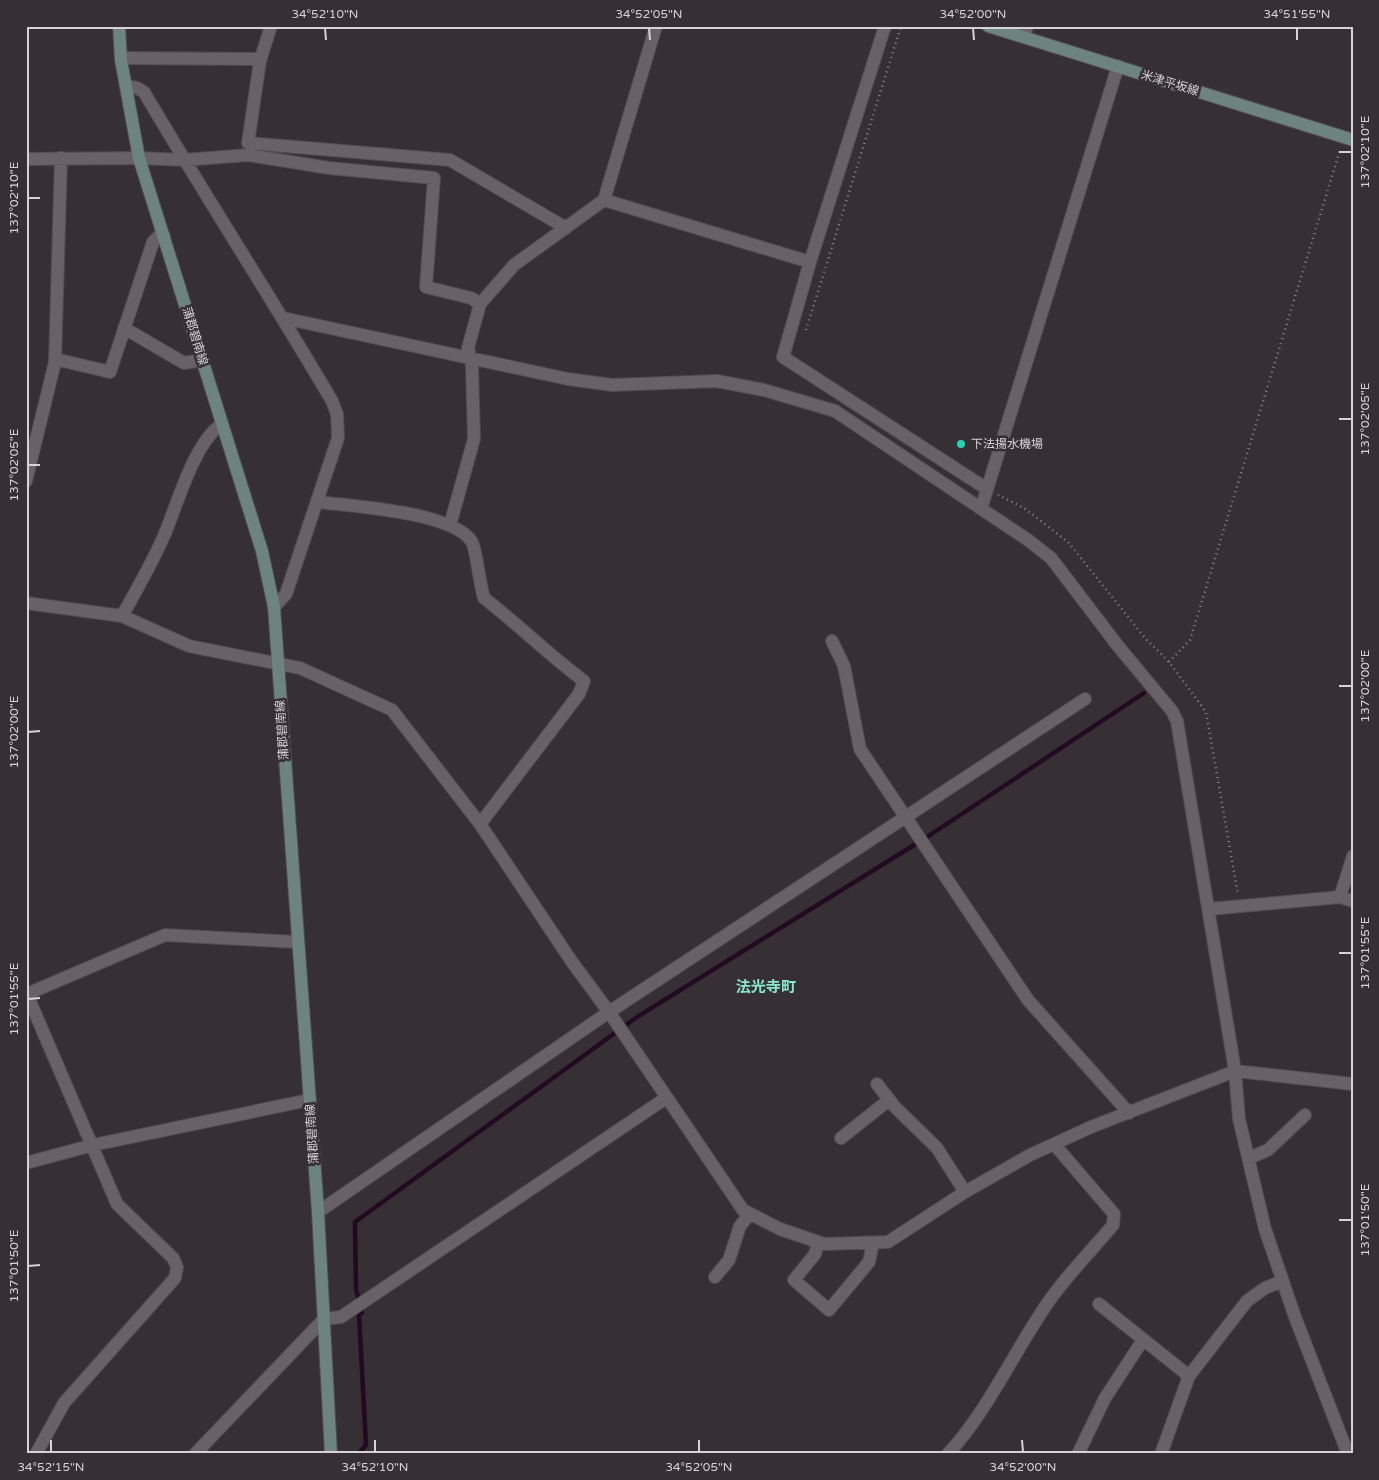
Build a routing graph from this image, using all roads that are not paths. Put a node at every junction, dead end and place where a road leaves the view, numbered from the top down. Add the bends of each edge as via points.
1 (119, 26) edge
2 (270, 26) edge
3 (656, 26) edge
4 (885, 26) edge
5 (988, 26) edge
6 (1026, 32) edge
7 (121, 58) junction
8 (261, 60) junction
9 (1118, 66) junction
10 (126, 86) junction
11 (1348, 138) edge
12 (180, 154) junction
13 (61, 158) junction
14 (139, 158) junction
15 (26, 159) edge
16 (604, 200) junction
17 (566, 228) junction
18 (164, 236) junction
19 (810, 262) junction
20 (480, 304) junction
21 (283, 318) junction
22 (124, 328) junction
23 (470, 356) junction
24 (55, 359) junction
25 (203, 360) junction
26 (222, 424) junction
27 (26, 481) edge
28 (987, 489) junction
29 (318, 502) junction
30 (981, 509) junction
31 (450, 525) junction
32 (26, 603) edge
33 (274, 607) junction
34 (122, 616) junction
35 (832, 641) dead end
36 (278, 663) junction
37 (1085, 700) dead end
38 (907, 818) junction
39 (480, 824) junction
40 (1353, 856) edge
41 (1340, 897) junction
42 (1353, 901) edge
43 (1209, 909) junction
44 (297, 942) junction
45 (27, 993) edge
46 (609, 1012) junction
47 (1235, 1070) junction
48 (877, 1084) dead end
49 (1353, 1084) edge
50 (666, 1098) junction
51 (309, 1100) junction
52 (889, 1100) junction
53 (1129, 1113) junction
54 (1304, 1115) dead end
55 (841, 1138) dead end
56 (1054, 1144) junction
57 (93, 1145) junction
58 (1249, 1158) junction
59 (26, 1163) edge
60 (965, 1192) junction
61 (318, 1212) junction
62 (750, 1214) junction
63 (818, 1242) junction
64 (872, 1243) junction
65 (715, 1277) dead end
66 (1283, 1281) junction
67 (1099, 1304) dead end
68 (324, 1319) junction
69 (1143, 1340) junction
70 (1189, 1376) junction
71 (26, 1451) edge
72 (29, 1454) edge
73 (36, 1454) edge
74 (195, 1454) edge
75 (331, 1454) edge
76 (948, 1454) edge
77 (1078, 1454) edge
78 (1161, 1454) edge
79 (1348, 1454) edge

1 - 7 main road, 蒲郡碧南線
2 - 8 street
3 - 16 street
4 - 19 street
5 - 6 main road, 米津平坂線
6 - 9 main road, 米津平坂線
7 - 8 street
7 - 10 main road, 蒲郡碧南線
8 - 17 street via 248,143 450,160
9 - 11 main road, 米津平坂線
9 - 28 street
10 - 12 street via 144,92
10 - 14 main road, 蒲郡碧南線
12 - 14 street
12 - 20 street via 248,155 329,168 434,178 426,287 471,298
12 - 21 street
13 - 14 street
13 - 15 street
13 - 24 street
14 - 18 main road, 蒲郡碧南線
16 - 17 street
16 - 19 street
17 - 20 street via 514,265
18 - 22 street via 153,242
18 - 25 main road, 蒲郡碧南線
19 - 28 street via 783,357
20 - 23 street via 468,348
21 - 23 street
21 - 29 street via 337,414 338,438
22 - 24 street via 110,372
22 - 25 street via 184,363
23 - 30 street via 568,379 612,385 717,381 764,390 835,411
23 - 31 street via 474,439
24 - 27 street
25 - 26 main road, 蒲郡碧南線
26 - 33 main road, 蒲郡碧南線 via 262,551
26 - 34 street via 208,436 189,471 163,537
28 - 30 street
29 - 31 street via 414,515
29 - 33 street via 286,594
30 - 43 street via 1060,566 1118,646 1172,711 1180,735
31 - 39 street via 472,542 484,598 584,681 579,694
32 - 34 street
33 - 36 main road, 蒲郡碧南線
34 - 36 street via 189,646
35 - 38 street via 844,666 860,749
36 - 39 street via 300,668 392,710
36 - 44 main road, 蒲郡碧南線
37 - 38 street
38 - 46 street
38 - 53 street via 1028,1000
39 - 46 street
40 - 41 street
41 - 42 street
41 - 43 street
43 - 47 street
44 - 45 street via 165,935
44 - 51 main road, 蒲郡碧南線
45 - 57 street
46 - 50 street
46 - 61 street
47 - 49 street
47 - 53 street
47 - 58 street via 1239,1119
48 - 52 street
50 - 62 street via 743,1210
50 - 68 street via 341,1317
51 - 57 street
51 - 61 main road, 蒲郡碧南線
52 - 55 street
52 - 60 street via 937,1148
53 - 56 street
54 - 58 street via 1268,1150
56 - 60 street
56 - 76 street via 1114,1214 1114,1225 1050,1300 1007,1366 988,1403
57 - 59 street
57 - 73 street via 117,1204 173,1258 177,1267 175,1278 64,1403
58 - 66 street via 1265,1229
60 - 64 street via 888,1242
61 - 68 main road, 蒲郡碧南線
62 - 63 street
62 - 65 street via 740,1226 730,1260
63 - 64 street
63 - 64 street via 815,1254 794,1280 829,1310 869,1262
66 - 70 street via 1265,1288 1247,1301
66 - 79 street
67 - 69 street
68 - 74 street
68 - 75 main road, 蒲郡碧南線
69 - 70 street
69 - 77 street via 1106,1398
70 - 78 street
71 - 72 street

